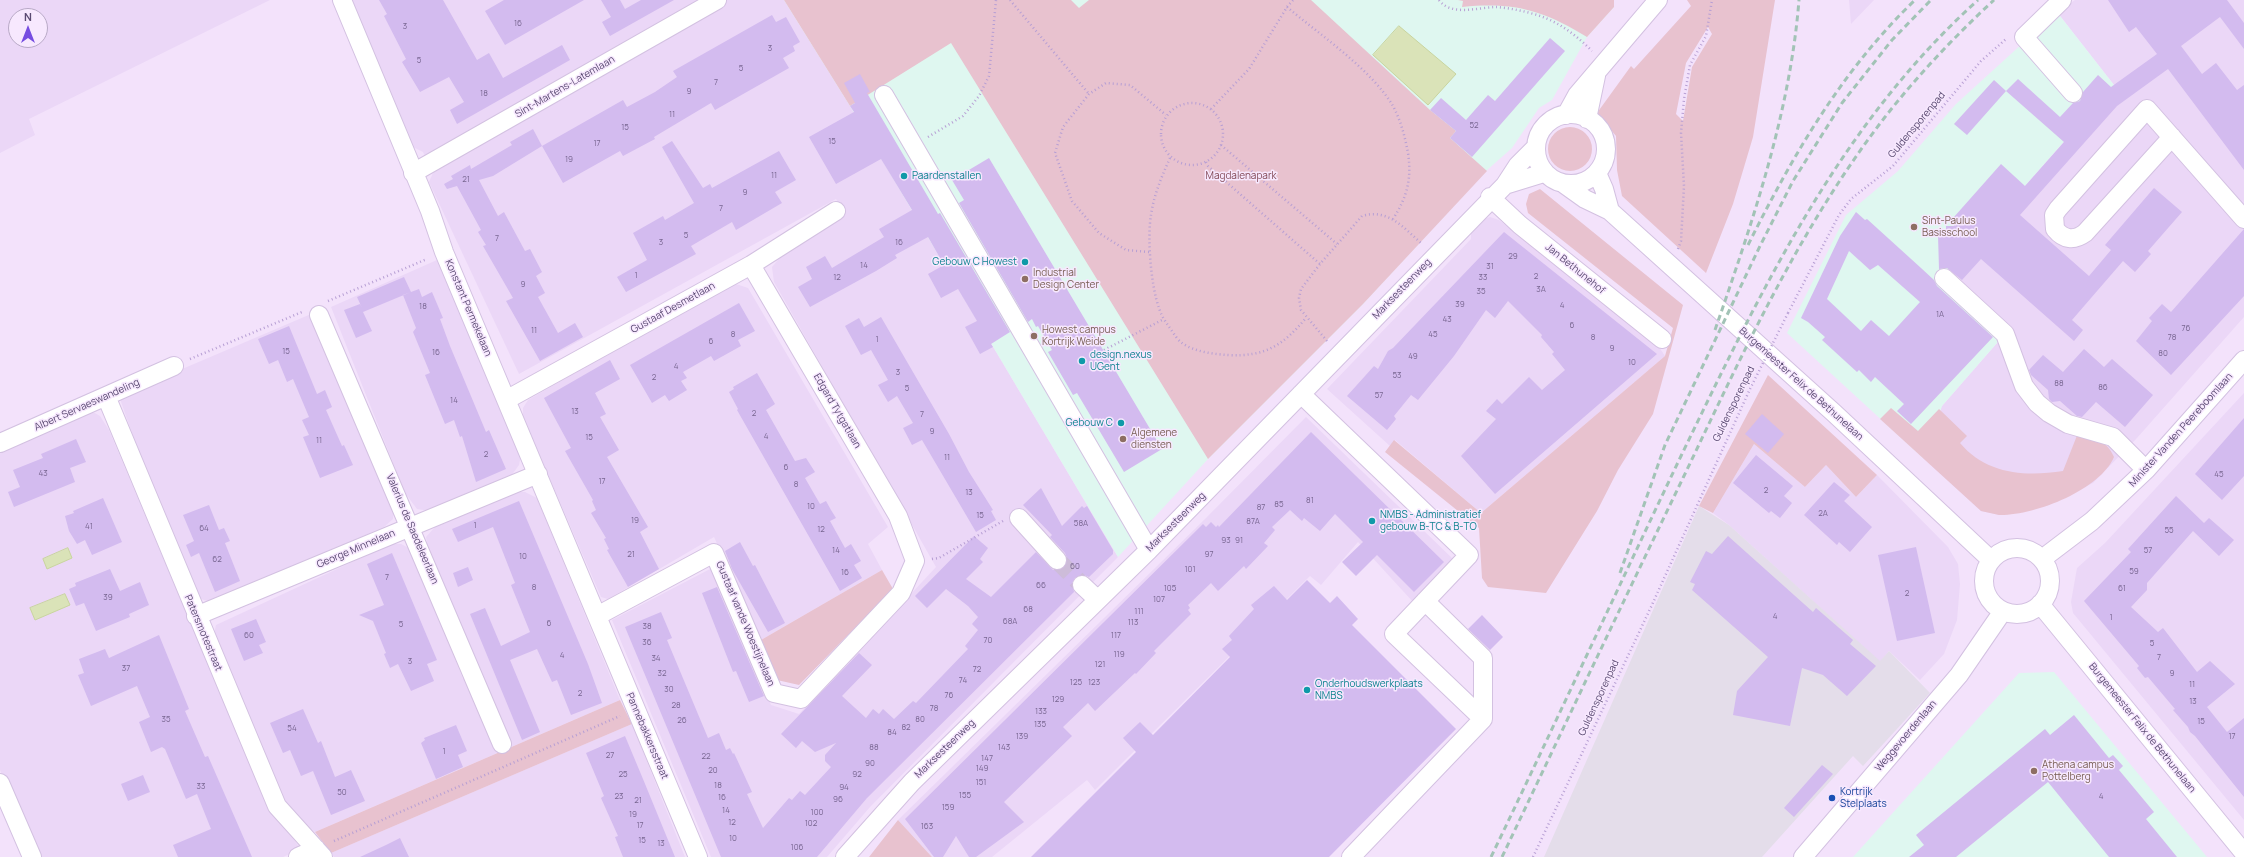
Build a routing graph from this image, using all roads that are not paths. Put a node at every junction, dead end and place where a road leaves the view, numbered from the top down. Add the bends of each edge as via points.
1 (342, 0) edge
2 (717, 0) edge
3 (1658, 0) edge
4 (2062, 0) edge
5 (1600, 69) junction
6 (2073, 93) dead end
7 (884, 95) dead end
8 (1566, 115) junction
9 (1587, 119) junction
10 (2172, 137) junction
11 (1536, 147) junction
12 (1544, 172) junction
13 (1597, 172) junction
14 (413, 174) junction
15 (1564, 184) junction
16 (1505, 185) junction
17 (1490, 197) junction
18 (836, 211) dead end
19 (1610, 211) junction
20 (2244, 219) edge
21 (751, 265) junction
22 (1944, 278) dead end
23 (320, 315) dead end
24 (1662, 339) dead end
25 (2244, 360) edge
26 (174, 366) dead end
27 (1301, 394) junction
28 (106, 396) junction
29 (506, 400) junction
30 (0, 443) edge
31 (2146, 470) junction
32 (538, 474) junction
33 (1019, 518) road end
34 (411, 526) junction
35 (1149, 550) junction
36 (2042, 559) junction
37 (1057, 560) tunnel mouth
38 (1991, 560) junction
39 (915, 561) joint
40 (1082, 585) tunnel mouth
41 (1098, 600) junction
42 (1425, 601) junction
43 (2040, 604) junction
44 (2003, 611) junction
45 (196, 616) junction
46 (597, 616) junction
47 (1483, 720) junction
48 (502, 744) dead end
49 (0, 783) edge
50 (320, 853) edge
51 (2244, 853) edge
52 (32, 857) edge
53 (298, 857) edge
54 (698, 857) edge
55 (845, 857) edge
56 (1351, 857) edge
57 (1803, 857) edge

1 - 14 street, Konstant Permekelaan
2 - 14 street, Sint-Martens-Latemlaan
3 - 5 street
4 - 6 street via 2024,37
5 - 8 street via 1577,95
5 - 9 street
7 - 35 street
8 - 9 street via 1577,115
8 - 11 street via 1547,124 1540,132
9 - 13 street via 1597,126 1606,150
10 - 10 street via 2147,108 2058,209 2054,215 2055,229 2065,238 2080,237
10 - 20 street
11 - 12 street via 1538,164
11 - 16 street, Marksesteenweg via 1518,165
12 - 15 street
12 - 16 street, Marksesteenweg
13 - 15 street via 1576,184
13 - 19 street
14 - 29 street, Konstant Permekelaan
15 - 19 street, Burgemeester Felix de Bethunelaan via 1585,199
16 - 17 street, Marksesteenweg
17 - 24 street, Jan Bethunehof via 1520,225
17 - 27 street, Marksesteenweg
18 - 21 street, Gustaaf Desmetlaan
19 - 38 street, Burgemeester Felix de Bethunelaan via 1840,418
21 - 29 street, Gustaaf Desmetlaan
21 - 39 street, Edgard Tytgatlaan via 898,516
22 - 31 street via 2005,334 2024,386 2037,403 2068,424 2113,437
23 - 34 street, Valerius de Saedeleerlaan
25 - 31 street, Minister Vanden Peereboomlaan
26 - 28 street, Albert Servaeswandeling
27 - 35 street, Marksesteenweg
27 - 42 street via 1469,555
28 - 30 street, Albert Servaeswandeling
28 - 45 street, Patersmotestraat
29 - 32 street, Konstant Permekelaan
31 - 36 street, Minister Vanden Peereboomlaan via 2092,521
32 - 34 street, George Minnelaan
32 - 46 street, Konstant Permekelaan
33 - 37 street
34 - 45 street, George Minnelaan
34 - 48 street, Valerius de Saedeleerlaan
35 - 41 street, Marksesteenweg
36 - 38 street via 2031,551 2016,548 2002,551
36 - 43 street via 2048,570 2050,582 2047,594
38 - 44 street via 1984,574 1984,589 1991,602
39 - 46 street, Gustaaf vande Woestijnelaan via 901,593 801,699 774,693 714,552
40 - 41 street
41 - 55 street, Marksesteenweg via 912,782
42 - 47 street via 1483,658
42 - 47 street via 1394,634
43 - 44 street via 2029,612 2016,614
43 - 51 street, Burgemeester Felix de Bethunelaan
44 - 57 street, Weggevoerdenlaan via 1959,675
45 - 50 street, Patersmotestraat via 277,806
46 - 54 street, Pannebakkersstraat
47 - 56 street
49 - 52 street
50 - 53 street

